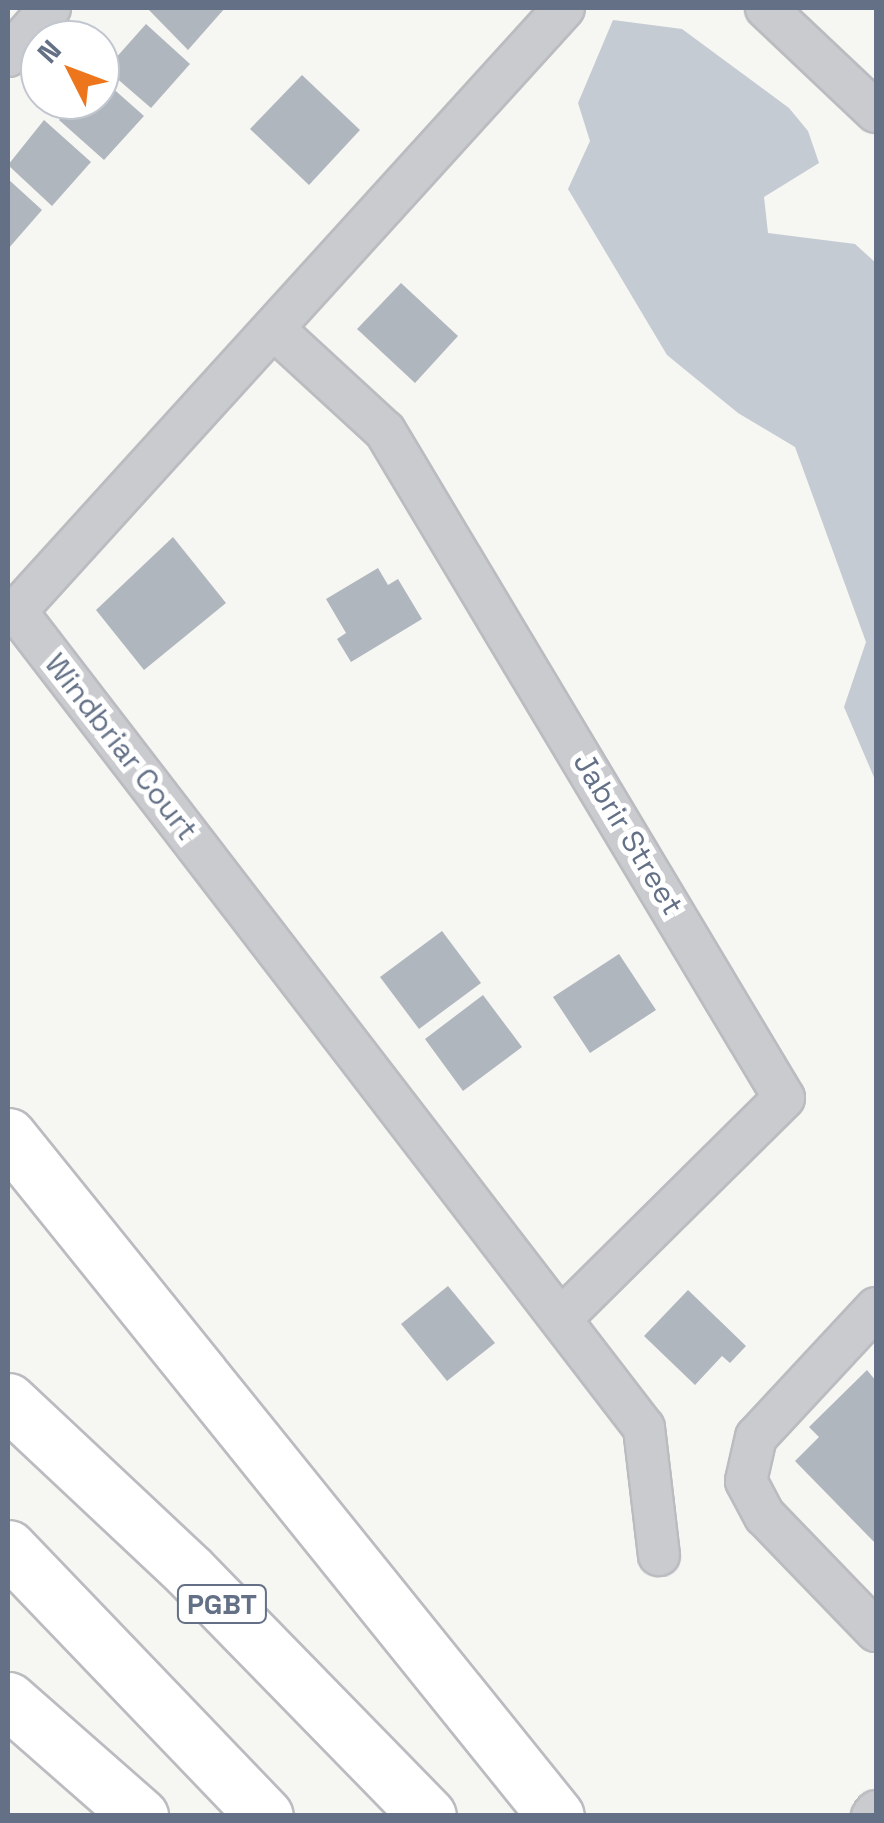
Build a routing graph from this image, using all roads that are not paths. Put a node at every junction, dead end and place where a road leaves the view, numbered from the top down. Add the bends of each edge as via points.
1 (50, 8) edge
2 (564, 8) edge
3 (766, 8) edge
4 (8, 56) edge
5 (876, 112) edge
6 (275, 330) junction
7 (8, 1136) edge
8 (876, 1308) edge
9 (561, 1320) junction
10 (8, 1400) edge
11 (8, 1548) edge
12 (658, 1555) dead end
13 (876, 1631) edge
14 (8, 1700) edge
15 (140, 1816) edge
16 (264, 1816) edge
17 (428, 1816) edge
18 (556, 1816) edge

1 - 4 street
2 - 6 street, Windbriar Court
3 - 5 street
6 - 9 street, Jabrir Street via 385,431 784,1098
6 - 9 street, Windbriar Court via 16,611
7 - 18 highway
8 - 13 street via 756,1437 746,1481 765,1516
9 - 12 street, Windbriar Court via 644,1428
10 - 17 highway, PGBT via 190,1571
11 - 16 highway
14 - 15 highway

